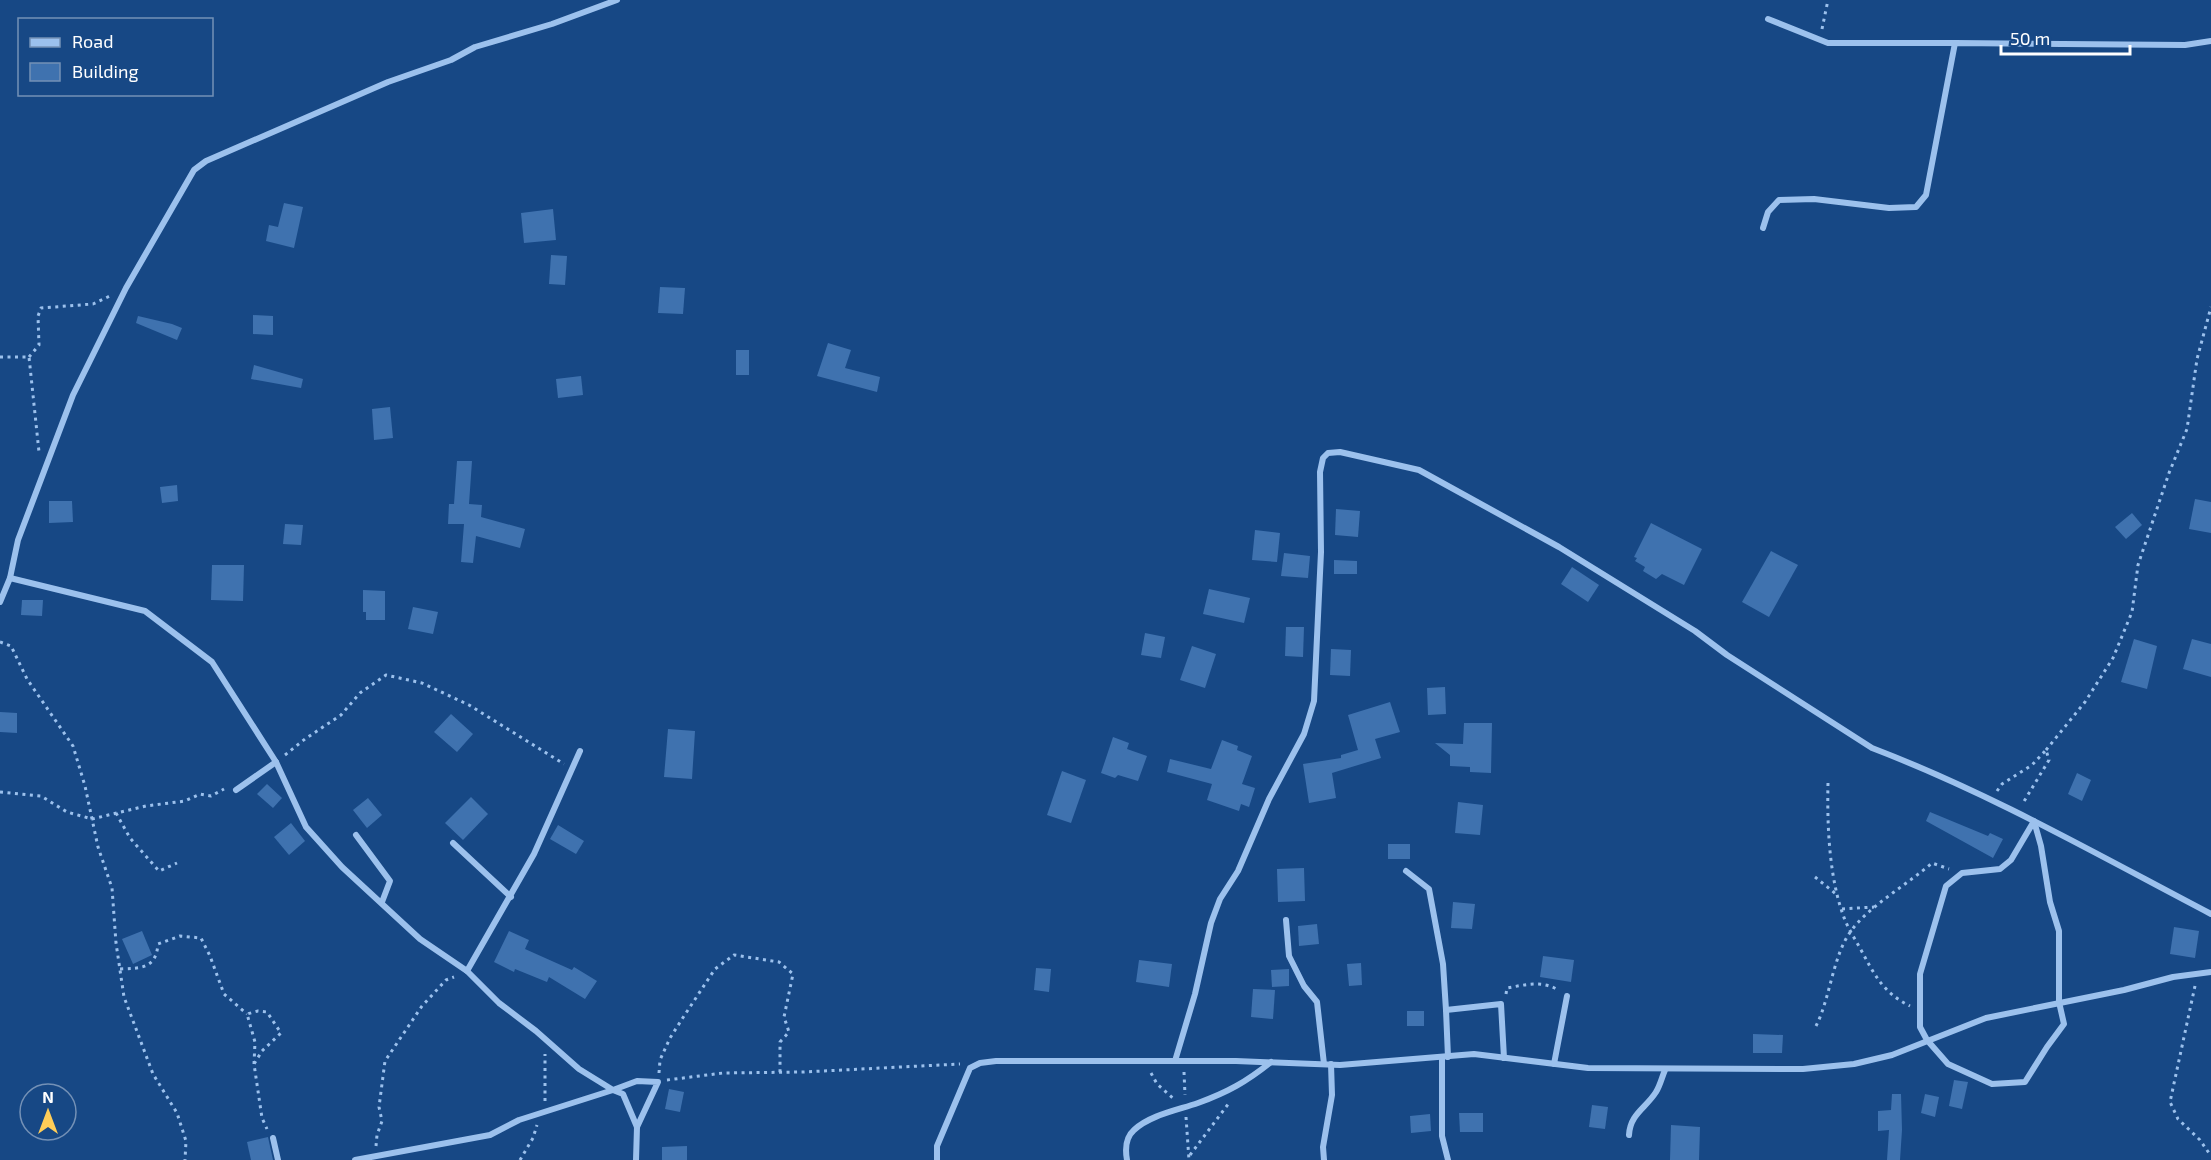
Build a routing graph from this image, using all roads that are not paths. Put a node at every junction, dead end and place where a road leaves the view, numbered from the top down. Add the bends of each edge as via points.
1 (617, 0) edge
2 (1768, 19) dead end
3 (2211, 41) edge
4 (1955, 44) junction
5 (1763, 228) dead end
6 (10, 578) junction
7 (0, 603) edge
8 (580, 751) dead end
9 (276, 762) junction
10 (236, 790) road end
11 (2034, 821) junction
12 (356, 835) dead end
13 (453, 843) dead end
14 (1406, 871) dead end
15 (511, 897) junction
16 (382, 902) junction
17 (2211, 915) edge
18 (1286, 920) dead end
19 (467, 971) junction
20 (2211, 972) edge
21 (1568, 996) road end
22 (2059, 1002) junction
23 (1446, 1010) junction
24 (1927, 1040) junction
25 (1445, 1057) junction
26 (1504, 1058) junction
27 (1175, 1061) junction
28 (1271, 1062) junction
29 (1328, 1064) junction
30 (1554, 1064) junction
31 (1665, 1070) junction
32 (613, 1090) junction
33 (637, 1127) junction
34 (1629, 1135) dead end
35 (273, 1138) road end
36 (278, 1160) edge
37 (355, 1160) edge
38 (636, 1160) edge
39 (937, 1160) edge
40 (1127, 1160) edge
41 (1323, 1160) edge
42 (1448, 1160) edge

1 - 6 street via 475,47 206,161 194,170 126,288 73,395 18,540
2 - 4 street via 1828,43
3 - 4 street via 2186,45
4 - 5 street via 1926,195 1916,207 1779,200 1768,212
6 - 7 street
6 - 9 street via 145,611 212,662
8 - 15 street
9 - 10 street
9 - 16 street via 306,827 342,867
11 - 17 street
11 - 22 street via 2050,902 2060,931
11 - 24 street via 2011,860 2000,870 1962,873 1946,886 1920,974 1920,1027
11 - 27 street via 1872,748 1604,573 1419,470 1340,452 1328,453 1320,472 1321,552 1314,701 1304,734 1238,871 1220,899
12 - 16 street via 390,881
13 - 15 street
14 - 23 street via 1429,890 1443,964
15 - 19 street
16 - 19 street via 420,939
18 - 29 street via 1289,956 1317,1002
19 - 32 street via 579,1069
20 - 22 street
21 - 30 street
22 - 24 street via 1986,1018
22 - 24 street via 2064,1024 2025,1083 1992,1084 1948,1064
23 - 25 street
23 - 26 street via 1501,1004
24 - 31 street via 1892,1055 1854,1064 1803,1069
25 - 26 street via 1474,1054
25 - 29 street
25 - 42 street via 1442,1136
26 - 30 street
27 - 28 street
27 - 39 street via 980,1063 970,1068 937,1146
28 - 29 street
28 - 40 street via 1248,1081 1133,1130 1127,1139
29 - 41 street via 1332,1095
30 - 31 street
31 - 34 street via 1656,1092 1636,1113
32 - 33 street via 623,1094
32 - 33 street via 637,1081 658,1082
32 - 37 street via 519,1120 490,1135
33 - 38 street
35 - 36 street

